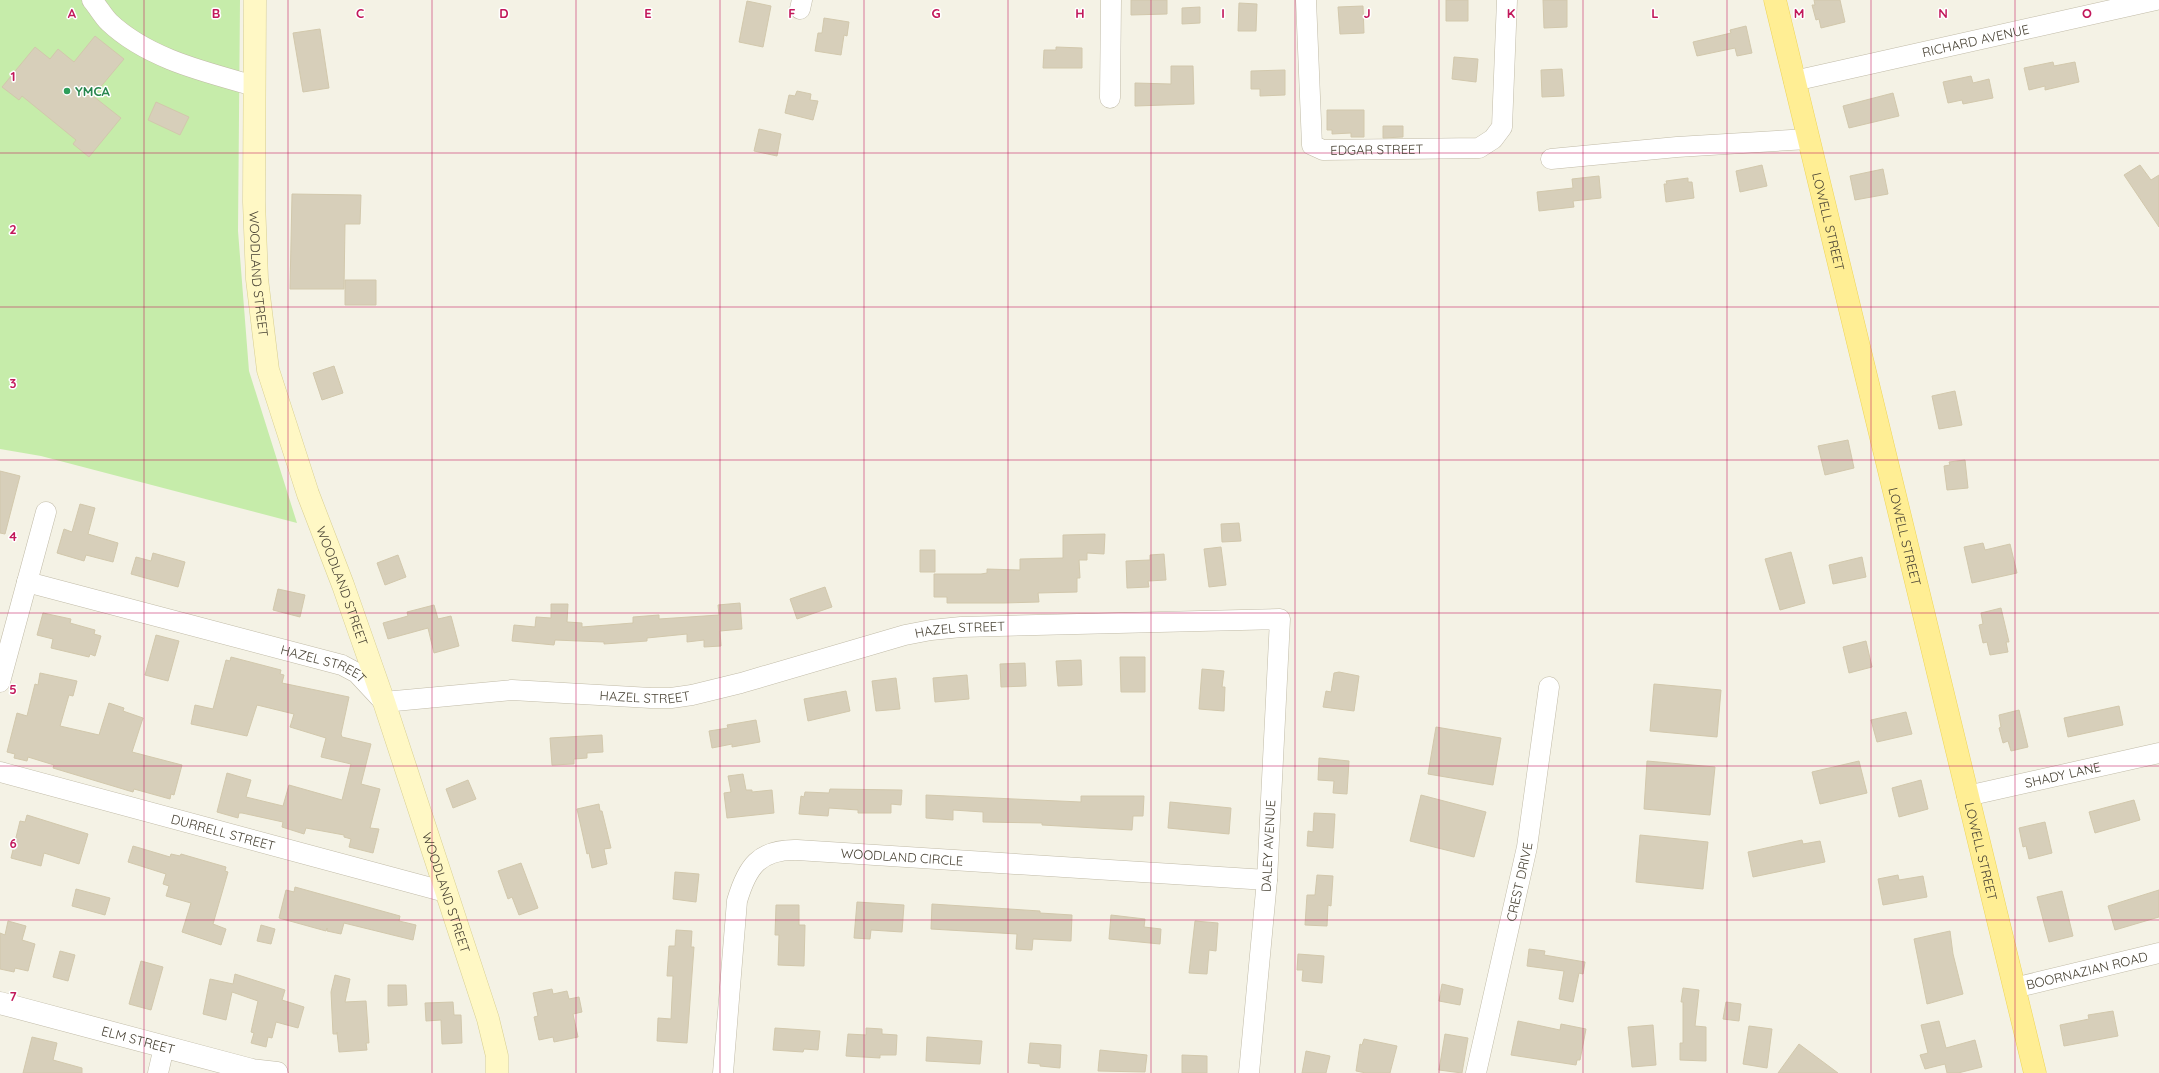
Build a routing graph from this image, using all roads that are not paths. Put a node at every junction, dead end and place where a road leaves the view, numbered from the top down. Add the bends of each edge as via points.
1 (92, 0) edge
2 (255, 0) edge
3 (1110, 0) edge
4 (1306, 0) edge
5 (1507, 0) edge
6 (1775, 0) edge
7 (2156, 0) edge
8 (1794, 81) junction
9 (255, 86) junction
10 (1110, 98) dead end
11 (1808, 139) junction
12 (1551, 159) dead end
13 (46, 512) dead end
14 (27, 582) junction
15 (1280, 619) joint
16 (0, 682) edge
17 (1549, 688) dead end
18 (384, 702) junction
19 (2159, 753) edge
20 (0, 772) edge
21 (1967, 796) junction
22 (1267, 880) junction
23 (446, 892) junction
24 (2159, 953) edge
25 (2014, 988) junction
26 (0, 1004) edge
27 (164, 1047) junction
28 (158, 1073) edge
29 (276, 1073) edge
30 (497, 1073) edge
31 (723, 1073) edge
32 (1249, 1073) edge
33 (1476, 1073) edge
34 (2035, 1073) edge

1 - 9 street via 108,21 154,52 204,72
2 - 9 main road, WOODLAND STREET
3 - 10 street
4 - 5 street, EDGAR STREET via 1312,145 1323,150 1444,150 1479,148 1489,141 1502,127
6 - 8 main road, LOWELL STREET
7 - 8 street, RICHARD AVENUE
8 - 11 main road, LOWELL STREET
9 - 18 main road, WOODLAND STREET via 254,202 257,271 268,370 308,494
11 - 12 street via 1677,147
11 - 21 main road, LOWELL STREET
13 - 14 street
14 - 16 street
14 - 18 street, HAZEL STREET via 342,665 358,673
15 - 18 street, HAZEL STREET via 961,627 931,630 905,635 715,690 671,698 512,690
15 - 22 street, DALEY AVENUE
17 - 33 street, CREST DRIVE via 1527,847
18 - 23 main road, WOODLAND STREET
19 - 21 street, SHADY LANE
20 - 23 street, DURRELL STREET
21 - 25 main road, LOWELL STREET
22 - 31 street, WOODLAND CIRCLE via 797,850 773,852 751,866 737,901
22 - 32 street, DALEY AVENUE
23 - 30 main road, WOODLAND STREET via 488,1018
24 - 25 street, BOORNAZIAN ROAD
25 - 34 main road, LOWELL STREET
26 - 27 street, ELM STREET
27 - 28 street
27 - 29 street, ELM STREET via 252,1070

